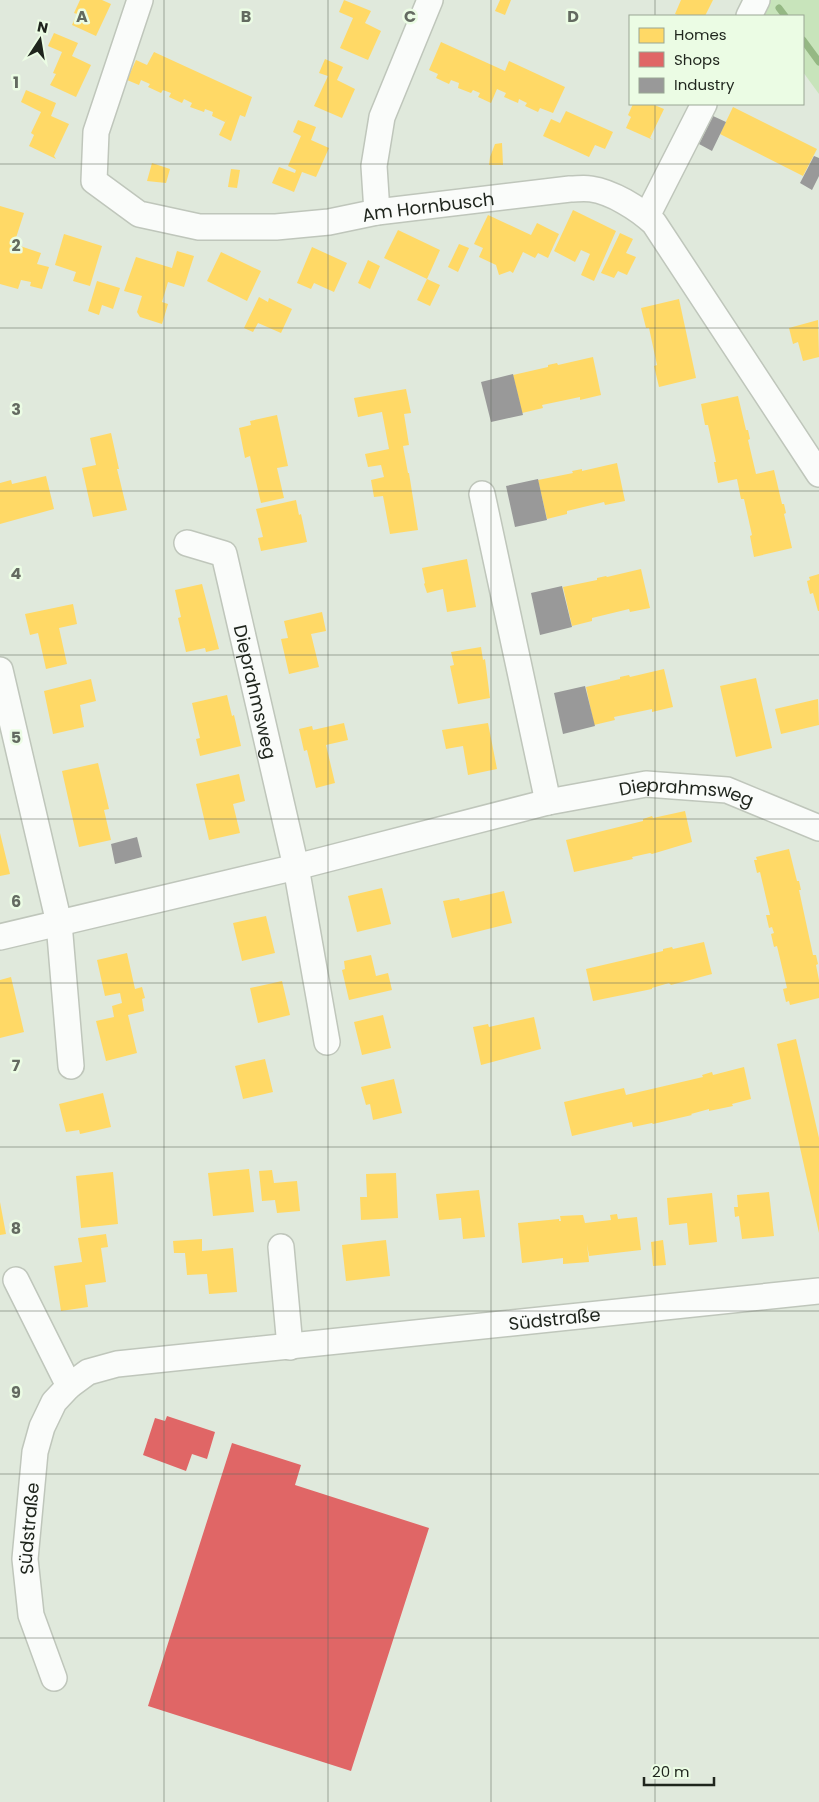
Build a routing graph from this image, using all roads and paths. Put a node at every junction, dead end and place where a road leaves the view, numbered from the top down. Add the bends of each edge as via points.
1 (140, 0) edge
2 (430, 0) edge
3 (757, 0) edge
4 (750, 15) edge
5 (703, 105) edge
6 (377, 212) junction
7 (646, 216) junction
8 (819, 474) edge
9 (482, 494) dead end
10 (187, 544) dead end
11 (0, 670) edge
12 (548, 802) junction
13 (819, 828) edge
14 (296, 866) junction
15 (59, 923) junction
16 (0, 937) edge
17 (327, 1042) dead end
18 (72, 1066) dead end
19 (281, 1247) dead end
20 (16, 1280) dead end
21 (819, 1291) edge
22 (290, 1347) junction
23 (69, 1386) junction
24 (54, 1678) dead end

1 - 6 street, Am Hornbusch via 96,132 94,181 139,214 198,227 329,222
2 - 6 street via 382,116 374,166
3 - 4 street
5 - 7 street
6 - 7 street, Am Hornbusch via 592,189 610,195
7 - 8 street, Am Hornbusch via 654,223
9 - 12 street
10 - 14 street, Dieprahmsweg via 224,554
11 - 15 street
12 - 13 street, Dieprahmsweg via 646,784 727,790
12 - 14 street, Dieprahmsweg
14 - 15 street, Dieprahmsweg
14 - 17 street, Dieprahmsweg
15 - 16 street, Dieprahmsweg
15 - 18 street
19 - 22 street
20 - 23 street
21 - 22 street, Südstraße
22 - 23 street, Südstraße via 117,1364 88,1372
23 - 24 street, Südstraße via 54,1402 34,1452 25,1559 31,1615

